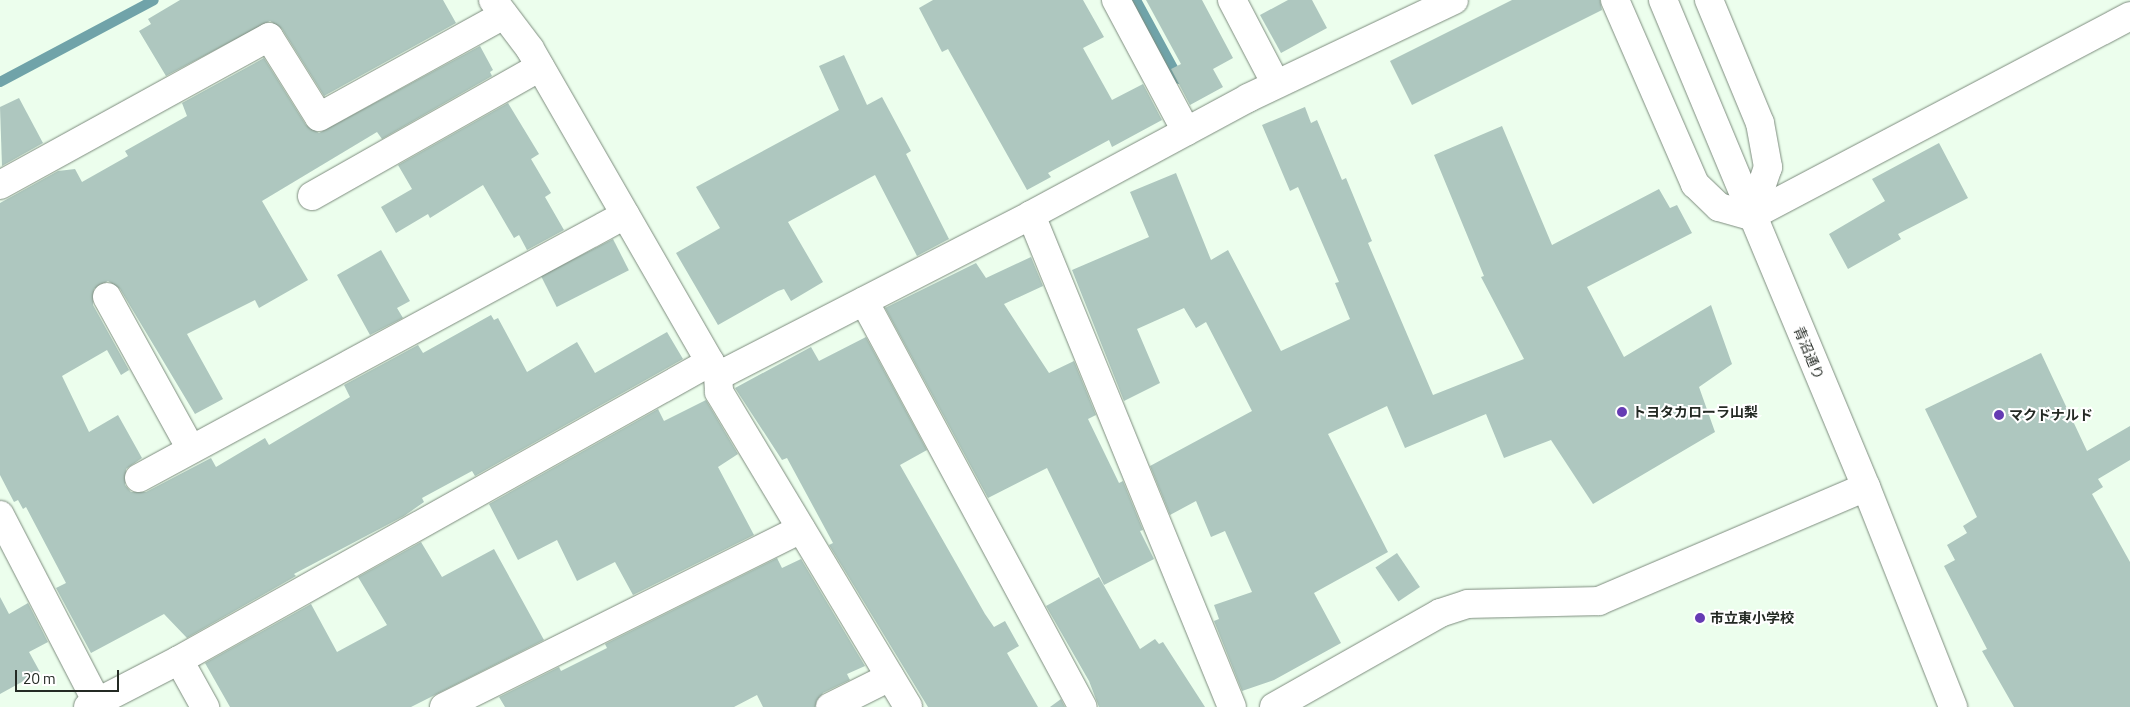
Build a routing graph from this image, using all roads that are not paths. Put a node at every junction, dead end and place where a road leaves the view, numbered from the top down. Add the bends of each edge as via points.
1 (1116, 0) edge
2 (1232, 0) edge
3 (1454, 0) edge
4 (1615, 0) edge
5 (1662, 0) edge
6 (1709, 0) edge
7 (498, 7) edge
8 (2128, 23) edge
9 (540, 67) junction
10 (1276, 84) junction
11 (1186, 131) junction
12 (0, 185) edge
13 (312, 196) dead end
14 (625, 215) junction
15 (1031, 215) junction
16 (1751, 216) junction
17 (107, 297) dead end
18 (864, 301) junction
19 (714, 369) junction
20 (191, 449) junction
21 (139, 478) dead end
22 (1866, 487) junction
23 (0, 515) edge
24 (801, 528) junction
25 (179, 660) junction
26 (890, 677) junction
27 (93, 704) edge
28 (205, 707) edge
29 (444, 707) edge
30 (830, 707) edge
31 (908, 707) edge
32 (1083, 707) edge
33 (1232, 707) edge
34 (1274, 707) edge
35 (1953, 707) edge

1 - 11 street
2 - 10 street
3 - 10 street
4 - 16 street via 1696,184 1719,207
5 - 16 street, 青沼通り
6 - 16 street via 1760,123 1768,167
7 - 9 street
7 - 12 street via 319,117 269,37
8 - 16 street
9 - 13 street
9 - 14 street
10 - 11 street
11 - 15 street
14 - 19 street
14 - 20 street
15 - 18 street
15 - 33 street
16 - 22 street, 青沼通り
17 - 20 street
18 - 19 street
18 - 32 street
19 - 24 street via 719,392
19 - 25 street
20 - 21 street
22 - 34 street via 1599,601 1468,604 1440,613
22 - 35 street, 青沼通り
23 - 27 street
24 - 26 street
24 - 29 street
25 - 27 street
25 - 28 street
26 - 30 street
26 - 31 street

